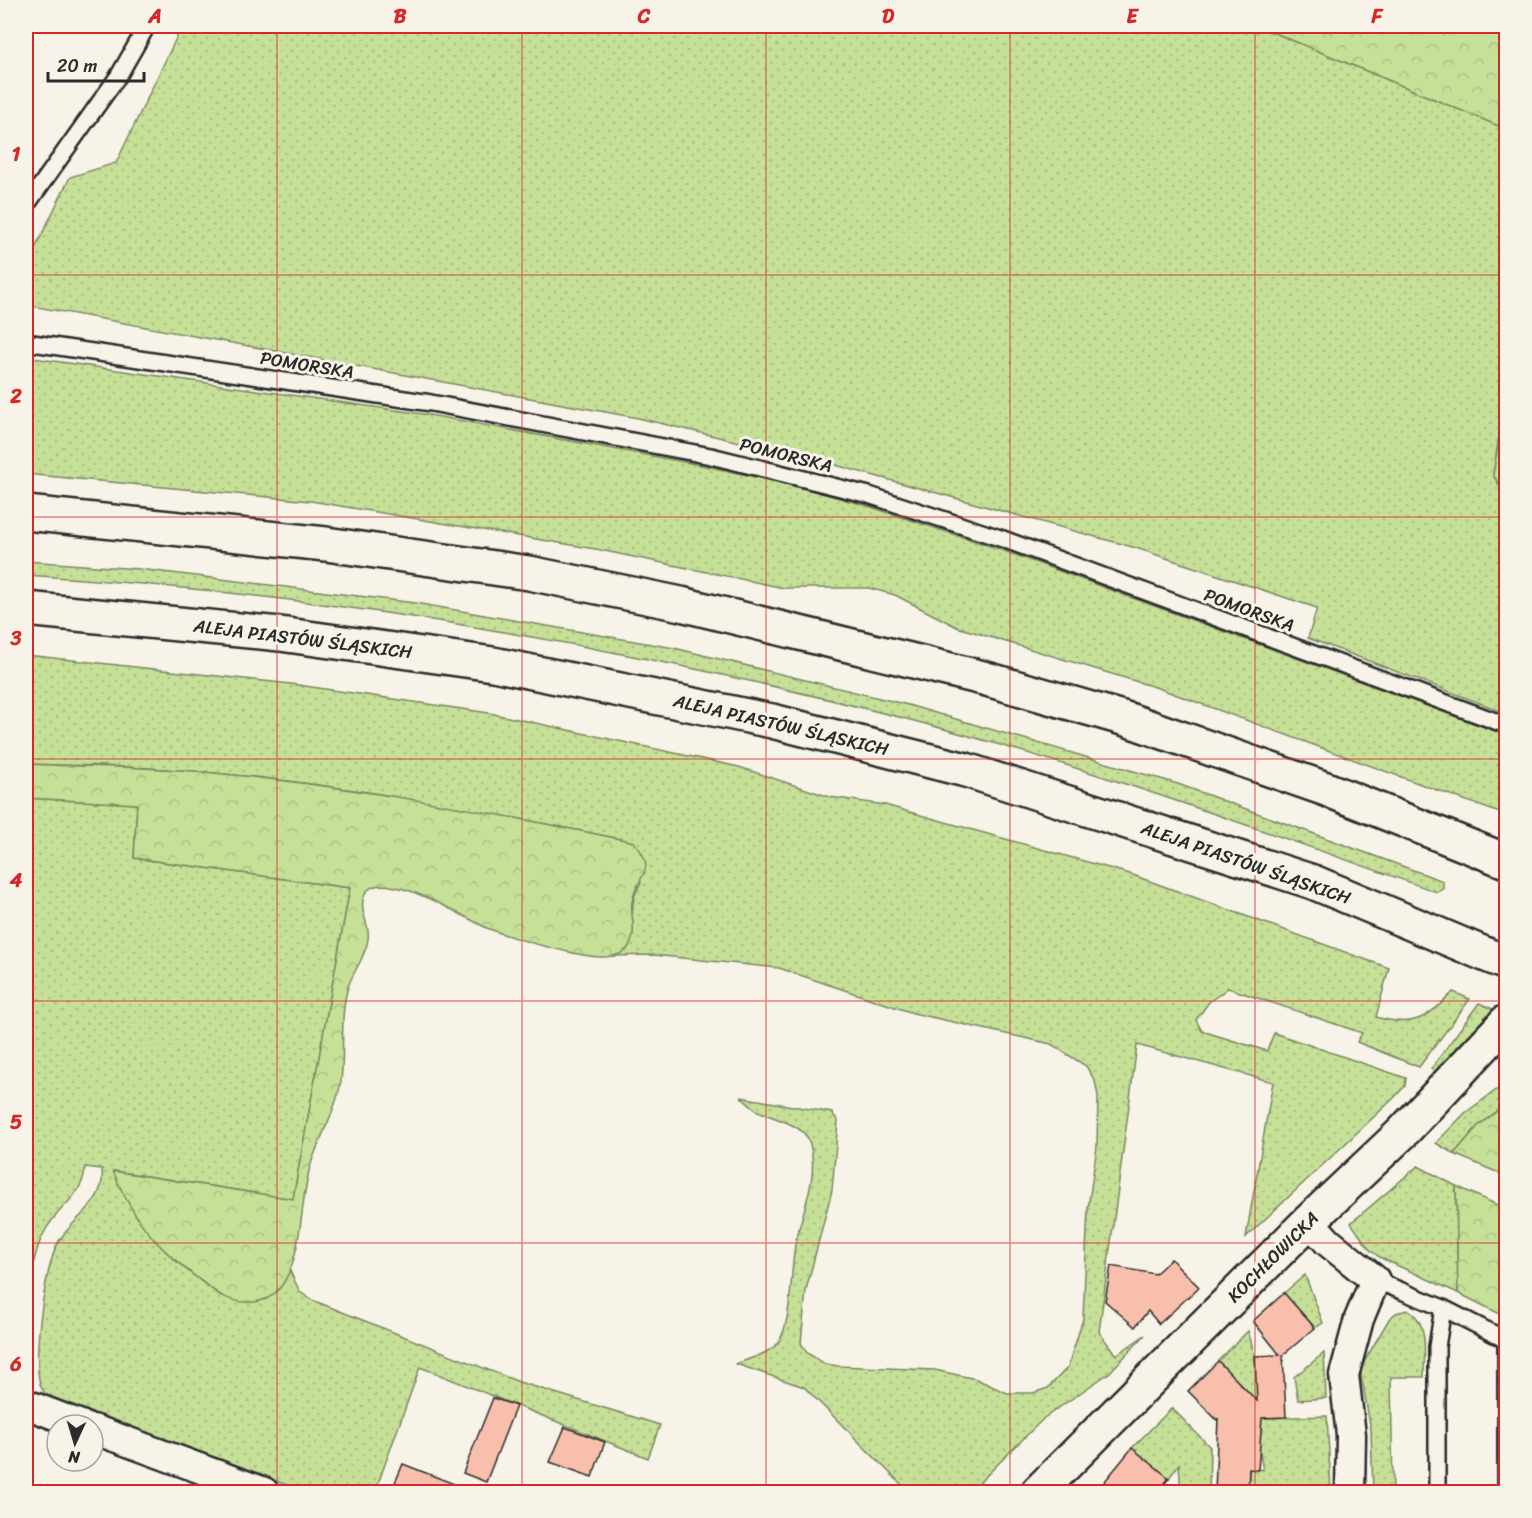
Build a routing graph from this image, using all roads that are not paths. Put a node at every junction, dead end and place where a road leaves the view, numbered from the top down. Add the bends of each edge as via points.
1 (147, 26) edge
2 (26, 206) edge
3 (26, 342) edge
4 (26, 513) edge
5 (26, 609) edge
6 (1506, 725) edge
7 (1496, 856) edge
8 (1506, 963) edge
9 (1506, 1022) edge
10 (1309, 1221) junction
11 (1375, 1280) junction
12 (1443, 1308) junction
13 (1506, 1341) edge
14 (26, 1404) edge
15 (50, 1413) edge
16 (105, 1433) edge
17 (264, 1492) edge
18 (1038, 1492) edge
19 (1350, 1492) edge
20 (1437, 1492) edge
21 (1506, 1492) edge

1 - 2 lane via 119,75
3 - 6 lane, POMORSKA via 431,403 711,456 869,495 1003,539
4 - 7 main road via 326,544 530,573 681,604 983,678 1126,719 1253,762
5 - 8 main road, ALEJA PIASTÓW ŚLĄSKICH via 279,634 493,664 772,721 966,770 1313,882
9 - 10 main road, KOCHŁOWICKA via 1402,1133
10 - 11 street
10 - 18 main road, KOCHŁOWICKA
11 - 12 lane
11 - 19 street via 1359,1319 1344,1375 1351,1435
12 - 13 lane
12 - 20 lane via 1437,1347
13 - 21 lane
14 - 15 street
16 - 17 street

